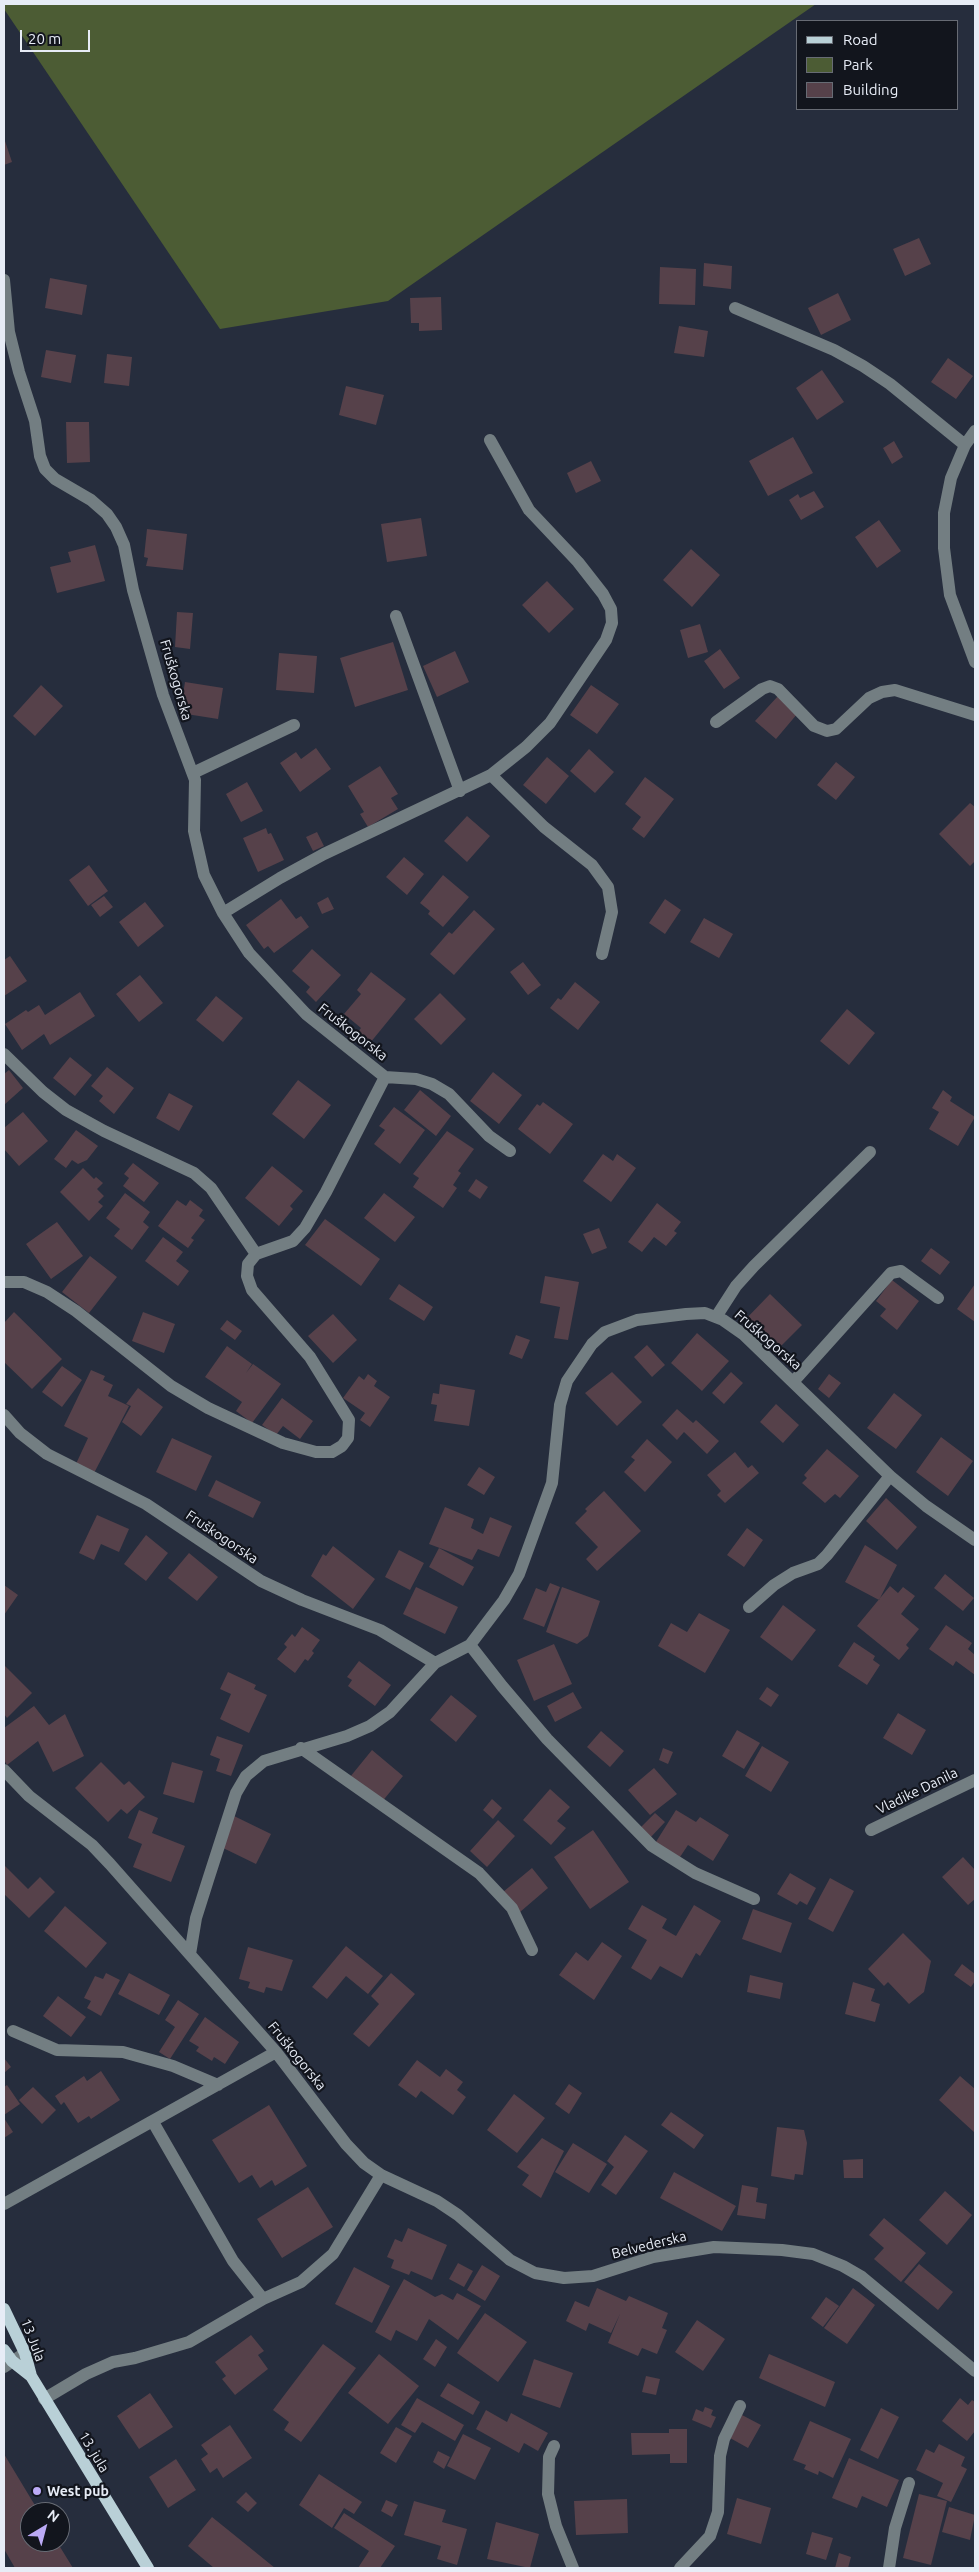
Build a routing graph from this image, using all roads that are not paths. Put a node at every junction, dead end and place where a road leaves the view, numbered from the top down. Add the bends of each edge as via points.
1 (4, 280) edge
2 (735, 308) dead end
3 (975, 431) edge
4 (490, 440) dead end
5 (965, 445) junction
6 (396, 616) dead end
7 (975, 662) edge
8 (975, 715) edge
9 (716, 722) dead end
10 (294, 725) dead end
11 (193, 773) junction
12 (491, 775) junction
13 (460, 791) junction
14 (223, 913) junction
15 (602, 954) dead end
16 (4, 1054) edge
17 (385, 1076) junction
18 (510, 1151) dead end
19 (870, 1152) dead end
20 (256, 1254) junction
21 (4, 1282) edge
22 (938, 1298) dead end
23 (716, 1317) junction
24 (794, 1382) junction
25 (4, 1415) edge
26 (890, 1476) junction
27 (975, 1540) edge
28 (749, 1607) dead end
29 (470, 1645) junction
30 (435, 1663) junction
31 (301, 1748) junction
32 (4, 1770) edge
33 (975, 1780) edge
34 (871, 1830) dead end
35 (754, 1899) dead end
36 (532, 1950) dead end
37 (190, 1954) junction
38 (13, 2031) dead end
39 (276, 2052) junction
40 (218, 2085) junction
41 (152, 2122) junction
42 (381, 2176) junction
43 (4, 2204) edge
44 (263, 2299) junction
45 (4, 2309) edge
46 (4, 2350) edge
47 (25, 2353) junction
48 (8, 2364) edge
49 (975, 2372) edge
50 (31, 2376) junction
51 (44, 2399) junction
52 (740, 2406) dead end
53 (554, 2446) dead end
54 (909, 2483) dead end
55 (148, 2568) edge
56 (573, 2568) edge
57 (680, 2568) edge
58 (889, 2568) edge

1 - 11 street, Fruškogorska via 9,332 35,421 40,456 45,469 55,479 91,500 107,514 116,528 124,545 162,695
2 - 5 street via 864,366
3 - 5 street
4 - 12 street via 529,510 603,594 611,609 612,623 606,640 550,723
5 - 7 street via 949,487 944,514 944,548 950,595
6 - 13 street
8 - 9 street via 895,690 868,698 836,729 827,731 814,726 778,689 770,686
10 - 11 street
11 - 14 street, Fruškogorska via 197,851 204,875
12 - 13 street
12 - 15 street via 544,827 592,865 608,887 612,912
13 - 14 street via 324,854
14 - 17 street, Fruškogorska via 249,953 306,1014
16 - 20 street via 66,1110 194,1173 210,1188
17 - 18 street via 416,1079 449,1094 489,1136
17 - 20 street, Fruškogorska via 305,1228 293,1241
19 - 23 street via 754,1266
20 - 21 street via 248,1264 247,1276 252,1290 310,1357 349,1420 348,1438 332,1452 316,1452 283,1443 208,1408 171,1386 47,1292 24,1282
22 - 24 street via 901,1271 891,1273
23 - 24 street, Fruškogorska via 743,1334
23 - 29 street, Fruškogorska via 705,1313 686,1314 637,1320 618,1326 605,1332 579,1361 567,1381 560,1406 552,1483 544,1509 519,1574
24 - 26 street, Fruškogorska
25 - 30 street, Fruškogorska via 20,1433 47,1454 146,1504 261,1581 380,1630
26 - 27 street, Fruškogorska
26 - 28 street via 818,1564 774,1585
29 - 30 street, Fruškogorska
29 - 35 street via 547,1739 652,1846 695,1873
30 - 31 street, Fruškogorska via 390,1712 370,1726
31 - 36 street via 479,1873 512,1908
31 - 37 street, Fruškogorska via 264,1761 246,1776 236,1793 196,1918
32 - 37 street, Fruškogorska via 29,1796 92,1845
33 - 34 street, Vladike Danila
37 - 39 street, Fruškogorska
38 - 40 street via 57,2050 123,2052 173,2066
39 - 40 street
39 - 42 street, Fruškogorska via 346,2144
40 - 41 street
41 - 43 street
41 - 44 street via 233,2261
42 - 44 street via 334,2254 301,2282
42 - 49 street, Belvederska via 437,2201 510,2260 535,2273 564,2278 593,2276 653,2257 714,2247 813,2254 862,2277
44 - 51 street via 189,2342 113,2362
45 - 47 main road, 13 Jula
46 - 48 main road, 13 Jula
47 - 48 street
47 - 50 main road, 13 Jula
48 - 50 main road, 13 Jula
50 - 51 main road, 13. jula
51 - 55 main road, 13. jula
52 - 57 street via 724,2439 720,2456 718,2512 710,2536
53 - 56 street via 550,2457 548,2494 556,2526
54 - 58 street via 895,2528

